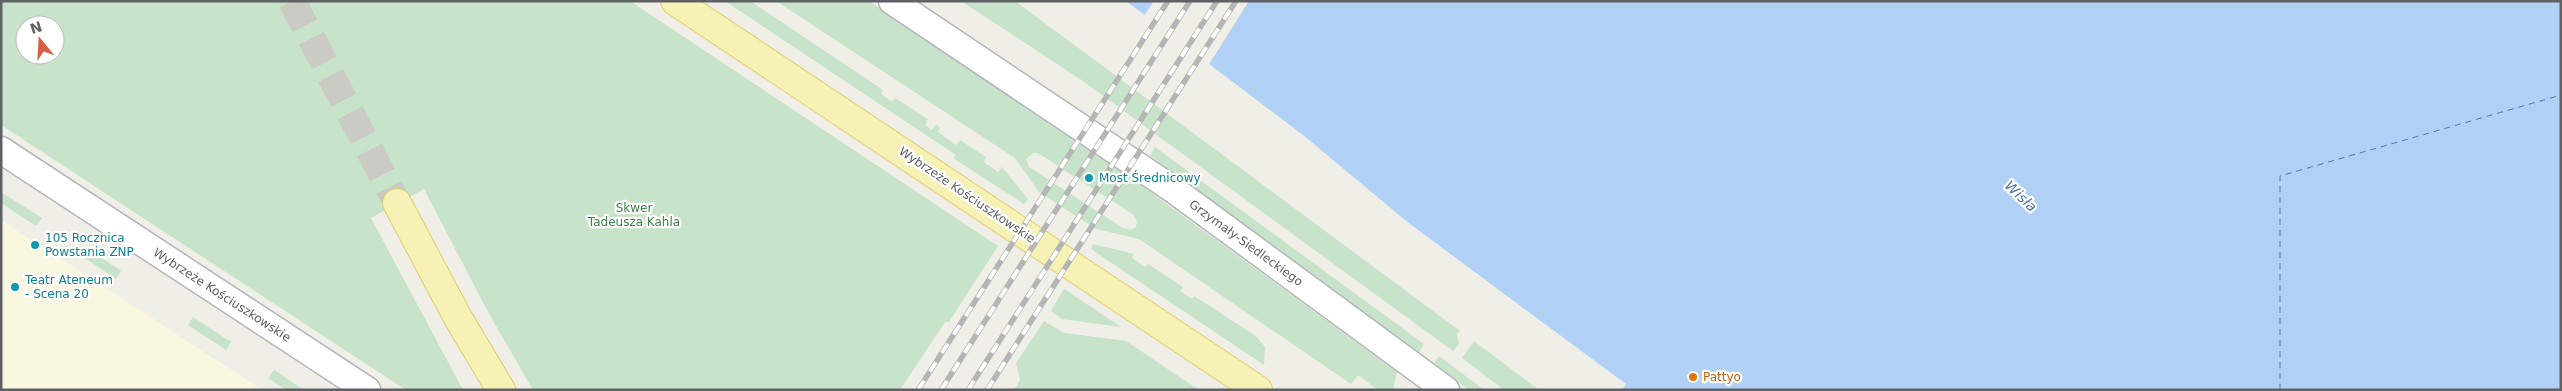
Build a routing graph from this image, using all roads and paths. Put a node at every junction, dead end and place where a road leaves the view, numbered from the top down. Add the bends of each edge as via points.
1 (675, 1) edge
2 (892, 1) edge
3 (1, 150) edge
4 (397, 203) tunnel mouth
5 (367, 390) edge
6 (501, 390) edge
7 (1258, 390) edge
8 (1446, 390) edge

1 - 7 main road, Wybrzeże Kościuszkowskie
2 - 8 street, Grzymały-Siedleckiego via 1174,190
3 - 5 street, Wybrzeże Kościuszkowskie
4 - 6 main road via 458,318

